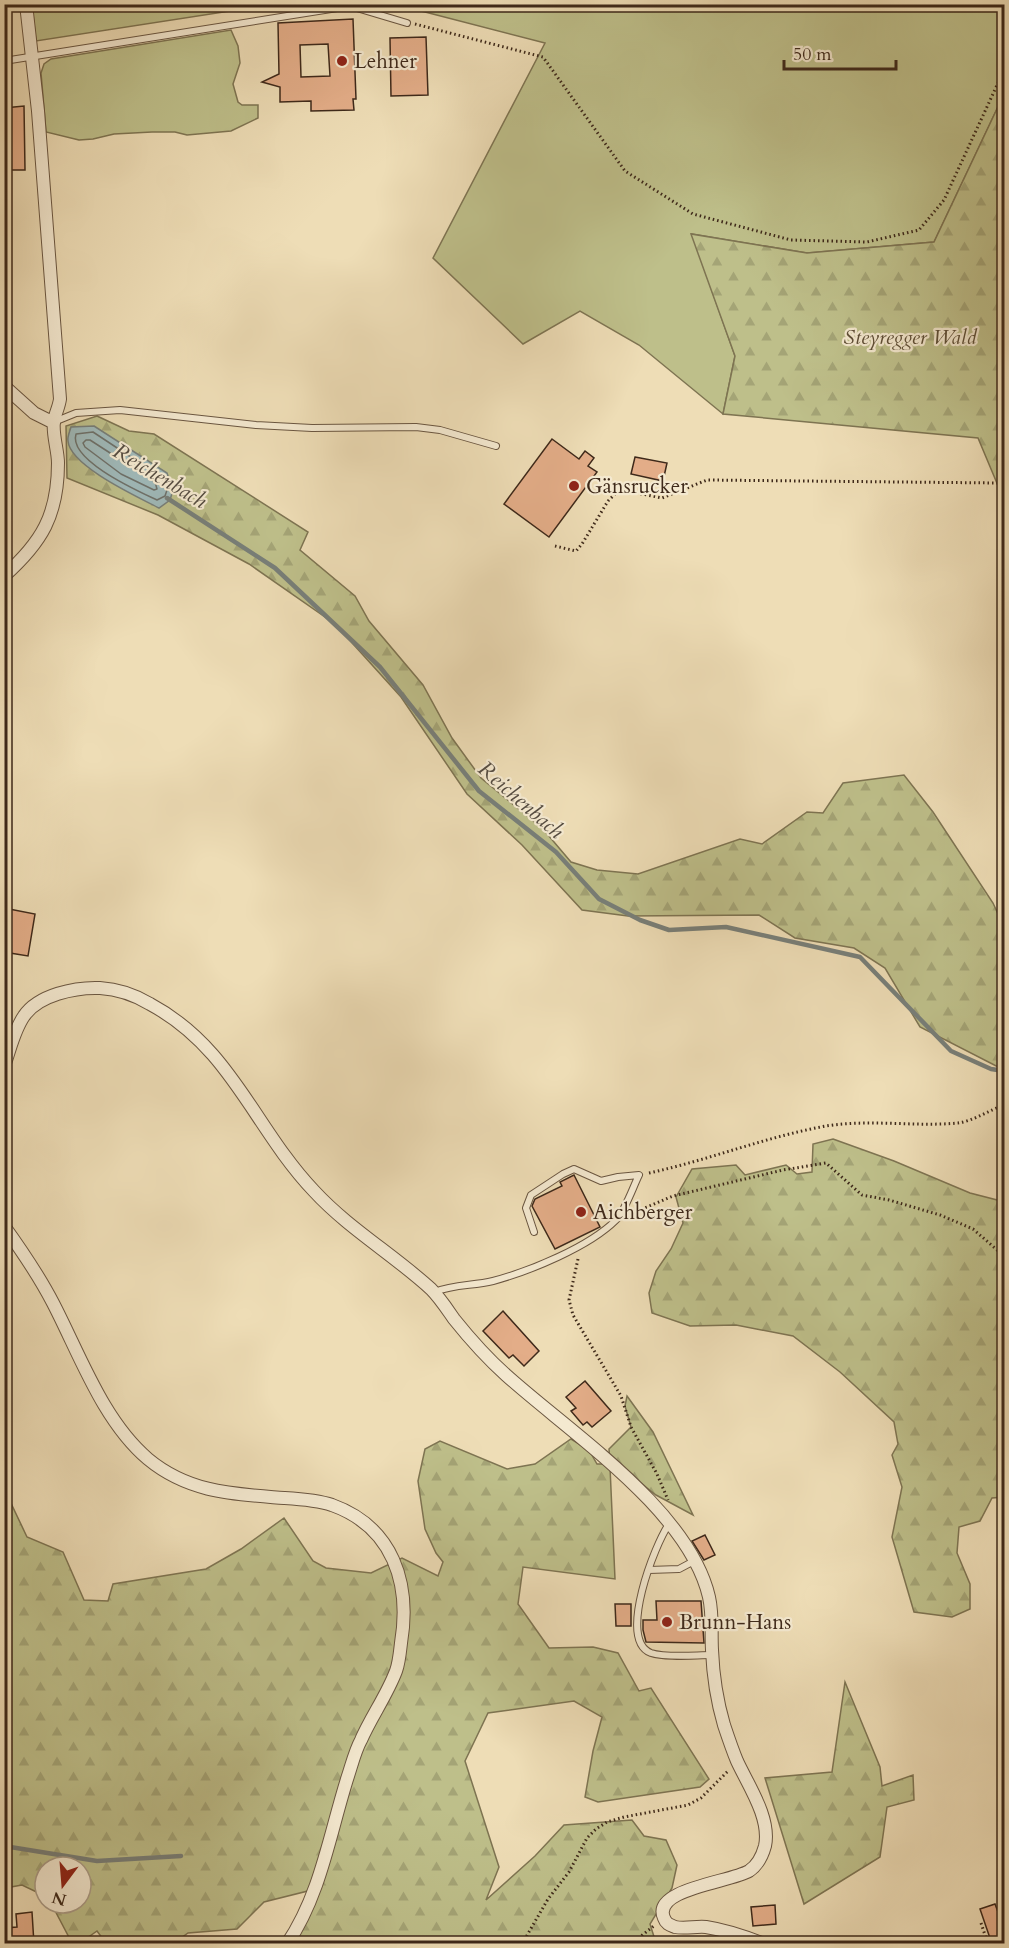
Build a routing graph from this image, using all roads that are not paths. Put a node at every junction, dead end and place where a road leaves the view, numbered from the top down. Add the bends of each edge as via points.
1 (26, 4) edge
2 (407, 23) road end
3 (32, 58) junction
4 (4, 61) edge
5 (4, 386) edge
6 (54, 423) junction
7 (496, 446) dead end
8 (4, 576) edge
9 (4, 1066) edge
10 (4, 1226) edge
11 (534, 1232) dead end
12 (435, 1292) junction
13 (669, 1524) junction
14 (694, 1562) junction
15 (649, 1570) junction
16 (712, 1654) junction
17 (287, 1944) edge
18 (764, 1944) edge

1 - 3 street
2 - 3 lane via 350,6
3 - 4 lane
3 - 6 street via 60,399
5 - 6 street via 34,413
6 - 7 lane via 76,412 120,410 256,425 416,427
6 - 8 street via 58,463 52,515 36,543
9 - 12 street via 25,1014 37,1003 76,990 100,988 140,998 209,1048 316,1194
10 - 17 street via 46,1290 109,1413 128,1440 149,1460 193,1486 332,1505 370,1529 396,1564 404,1626 397,1669 360,1742 318,1879
11 - 12 lane via 526,1208 531,1195 563,1174 574,1169 602,1181 639,1175 617,1219 583,1244 518,1273
12 - 13 street via 476,1345 504,1373 594,1448
13 - 14 street via 682,1538
13 - 15 lane via 653,1552
14 - 15 lane via 679,1569
14 - 16 street via 708,1592
15 - 16 lane via 639,1599 640,1644 649,1653 662,1655
16 - 18 street via 722,1714 739,1764 754,1793 766,1839 759,1862 750,1870 674,1895 662,1910 669,1925 702,1927

